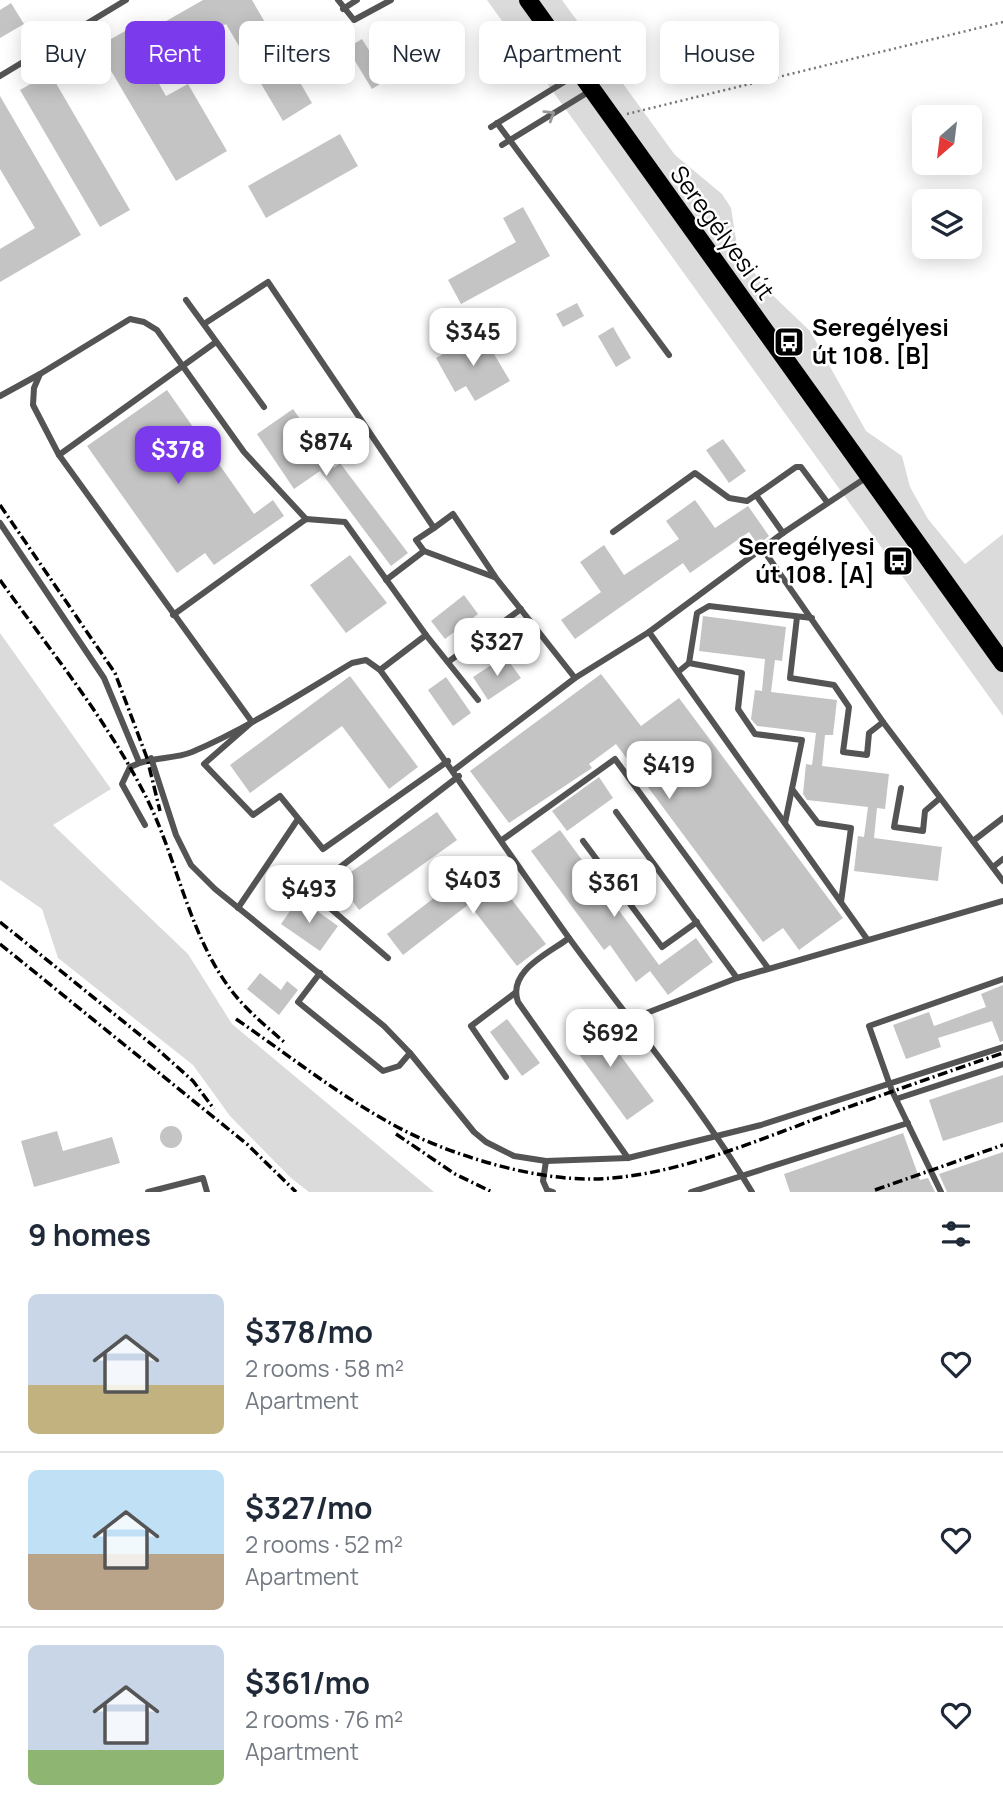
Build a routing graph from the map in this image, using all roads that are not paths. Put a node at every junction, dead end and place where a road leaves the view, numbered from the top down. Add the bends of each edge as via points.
1 (126, 0) edge
2 (338, 0) edge
3 (357, 0) edge
4 (391, 0) edge
5 (528, 0) edge
6 (344, 9) junction
7 (543, 21) edge
8 (0, 76) edge
9 (561, 84) edge
10 (587, 84) edge
11 (591, 90) junction
12 (509, 140) junction
13 (502, 145) dead end
14 (186, 300) dead end
15 (204, 324) junction
16 (216, 342) junction
17 (669, 355) dead end
18 (183, 367) junction
19 (40, 374) junction
20 (0, 396) edge
21 (264, 407) dead end
22 (59, 455) junction
23 (868, 476) junction
24 (756, 495) junction
25 (827, 502) junction
26 (306, 519) junction
27 (0, 523) edge
28 (434, 528) junction
29 (613, 532) dead end
30 (783, 533) junction
31 (762, 548) junction
32 (424, 551) junction
33 (496, 578) junction
34 (386, 580) junction
35 (521, 609) junction
36 (173, 615) junction
37 (797, 617) junction
38 (811, 618) junction
39 (649, 632) junction
40 (426, 635) junction
41 (448, 663) junction
42 (689, 663) junction
43 (1003, 663) edge
44 (380, 670) junction
45 (678, 672) junction
46 (575, 678) junction
47 (478, 700) dead end
48 (252, 722) junction
49 (883, 722) junction
50 (151, 758) junction
51 (448, 761) junction
52 (139, 762) junction
53 (454, 770) junction
54 (459, 776) junction
55 (901, 788) dead end
56 (792, 789) junction
57 (939, 799) junction
58 (616, 812) dead end
59 (1003, 818) edge
60 (298, 819) junction
61 (785, 822) junction
62 (145, 825) dead end
63 (502, 840) junction
64 (583, 841) dead end
65 (973, 841) junction
66 (1003, 859) edge
67 (993, 867) junction
68 (1003, 881) edge
69 (1003, 901) edge
70 (841, 902) junction
71 (238, 908) junction
72 (697, 922) junction
73 (569, 938) junction
74 (867, 939) junction
75 (388, 958) dead end
76 (768, 968) junction
77 (320, 973) junction
78 (737, 978) junction
79 (1003, 979) edge
80 (515, 993) junction
81 (631, 1019) junction
82 (1003, 1047) edge
83 (411, 1052) junction
84 (1003, 1064) edge
85 (506, 1077) dead end
86 (889, 1083) junction
87 (896, 1099) junction
88 (908, 1123) junction
89 (719, 1136) junction
90 (628, 1158) junction
91 (546, 1161) junction
92 (742, 1175) junction
93 (148, 1192) edge
94 (207, 1192) edge
95 (553, 1192) edge
96 (691, 1192) edge
97 (752, 1192) edge
98 (941, 1192) edge

1 - 8 lane
2 - 6 lane
3 - 6 lane
4 - 6 lane via 354,20
5 - 7 main road, Seregélyesi út
9 - 12 lane via 494,125
10 - 11 main road, Seregélyesi út
12 -> 11 lane
11 - 23 main road, Seregélyesi út
12 - 13 lane
12 - 17 lane
14 - 15 lane
15 - 16 lane
15 - 28 lane via 268,282
16 - 18 lane
16 - 21 lane
18 - 19 lane via 157,330 131,319
18 - 22 lane
18 - 26 lane via 244,452
19 - 20 lane
19 - 22 lane via 33,405
22 - 36 lane
23 - 25 lane
23 - 43 main road, Seregélyesi út
24 - 25 lane via 802,467
24 - 29 lane via 747,501 729,498 695,473
24 - 30 lane
25 - 30 lane
26 - 34 lane via 345,522
26 - 36 lane
27 - 52 lane via 104,678
28 - 32 lane via 416,540
28 - 33 lane via 453,514
30 - 31 lane
31 - 38 lane
31 - 39 lane
32 - 33 lane
32 - 34 lane
33 - 35 lane
34 - 40 lane
35 - 41 lane
35 - 46 lane
36 - 48 lane
37 - 38 lane
37 - 42 lane via 709,606 697,613
37 - 49 lane via 790,678 834,685 849,707 843,752 867,755 869,733
38 - 49 lane
39 - 45 lane
39 - 46 lane
40 - 41 lane
40 - 44 lane
41 - 47 lane
42 - 45 lane
42 - 56 lane via 742,673 738,709 755,734 802,740
44 - 48 lane via 366,660 352,663
44 - 51 lane
45 - 61 lane
46 - 53 lane
48 - 50 lane via 189,753
48 - 60 lane via 204,764 253,815 280,796
49 - 57 lane
50 - 52 lane
50 - 71 lane via 176,835 191,865
51 - 53 lane
51 - 60 lane via 323,849
52 - 62 lane via 130,767 122,785
53 - 54 lane
54 - 63 lane
54 - 75 lane via 326,878 320,892 324,903
55 - 57 lane via 894,827 923,831 925,811
56 - 61 lane
56 - 70 lane via 818,823 851,828
57 - 65 lane
58 - 72 lane
59 - 65 lane
60 - 71 lane
61 - 70 lane
63 - 73 lane
63 - 76 lane via 615,759
64 - 72 lane via 662,947
65 - 67 lane
66 - 67 lane
67 - 68 lane
69 - 74 lane
70 - 74 lane
71 - 77 lane
72 - 78 lane
73 - 80 lane via 523,971
73 - 81 lane
74 - 76 lane
76 - 78 lane
77 - 83 lane
77 - 83 lane via 298,1002 383,1071 399,1066
78 - 81 lane
79 - 86 lane via 869,1026
80 - 85 lane via 471,1026
80 - 90 lane
81 - 89 lane
82 - 86 lane
83 - 91 lane via 486,1142 514,1156
84 - 87 lane
86 - 87 lane
86 - 89 lane
87 - 88 lane
88 - 92 lane
88 - 98 lane
89 - 90 lane
89 - 92 lane
90 - 91 lane
91 - 95 lane via 543,1181
92 - 96 lane
92 - 97 lane
93 - 94 lane via 203,1178

